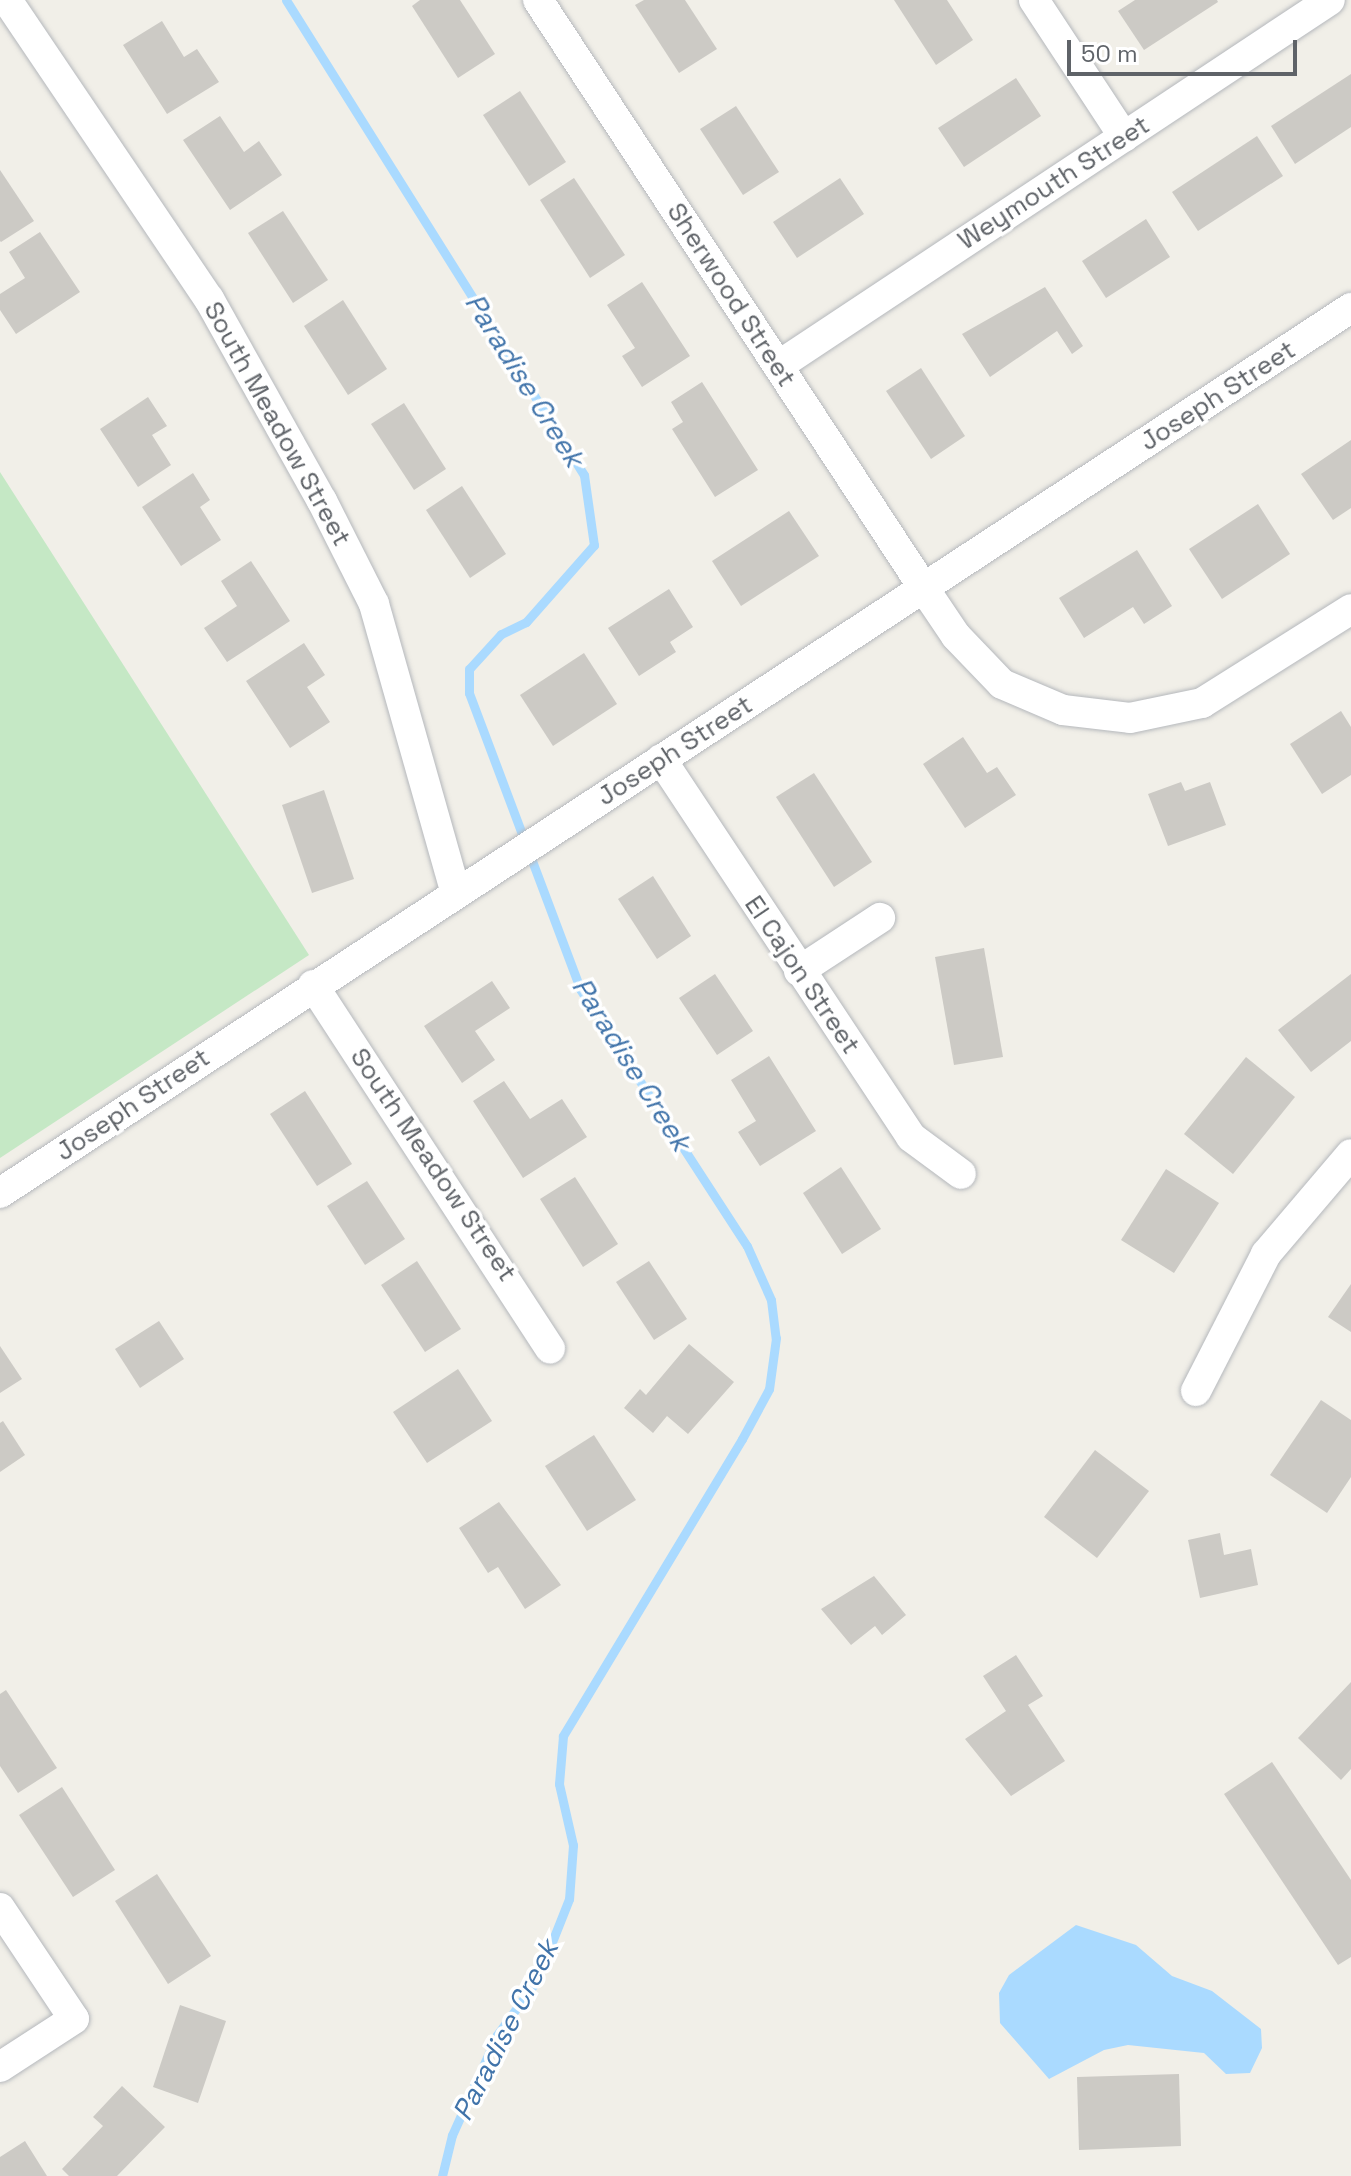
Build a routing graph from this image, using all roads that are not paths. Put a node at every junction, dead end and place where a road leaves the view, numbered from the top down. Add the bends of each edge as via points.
1 (7, 0) edge
2 (538, 0) edge
3 (1034, 0) edge
4 (1330, 0) edge
5 (1124, 137) junction
6 (1351, 308) edge
7 (778, 366) junction
8 (925, 590) junction
9 (1351, 609) edge
10 (661, 759) junction
11 (456, 893) junction
12 (880, 918) dead end
13 (799, 971) junction
14 (313, 985) junction
15 (1351, 1154) edge
16 (961, 1174) dead end
17 (0, 1193) edge
18 (550, 1348) dead end
19 (1196, 1391) dead end
20 (0, 1908) edge
21 (0, 2067) edge

1 - 11 street, South Meadow Street via 209,299 374,604
2 - 7 street, Sherwood Street
3 - 5 street
4 - 5 street, Weymouth Street
5 - 7 street, Weymouth Street
6 - 8 street, Joseph Street
7 - 8 street, Sherwood Street
8 - 9 street, Sherwood Street via 956,636 1002,684 1063,710 1130,718 1202,703
8 - 10 street, Joseph Street
10 - 11 street, Joseph Street
10 - 13 street, El Cajon Street
11 - 14 street, Joseph Street
12 - 13 street
13 - 16 street, El Cajon Street via 911,1137
14 - 17 street, Joseph Street
14 - 18 street, South Meadow Street
15 - 19 street via 1266,1254
20 - 21 street via 74,2019

